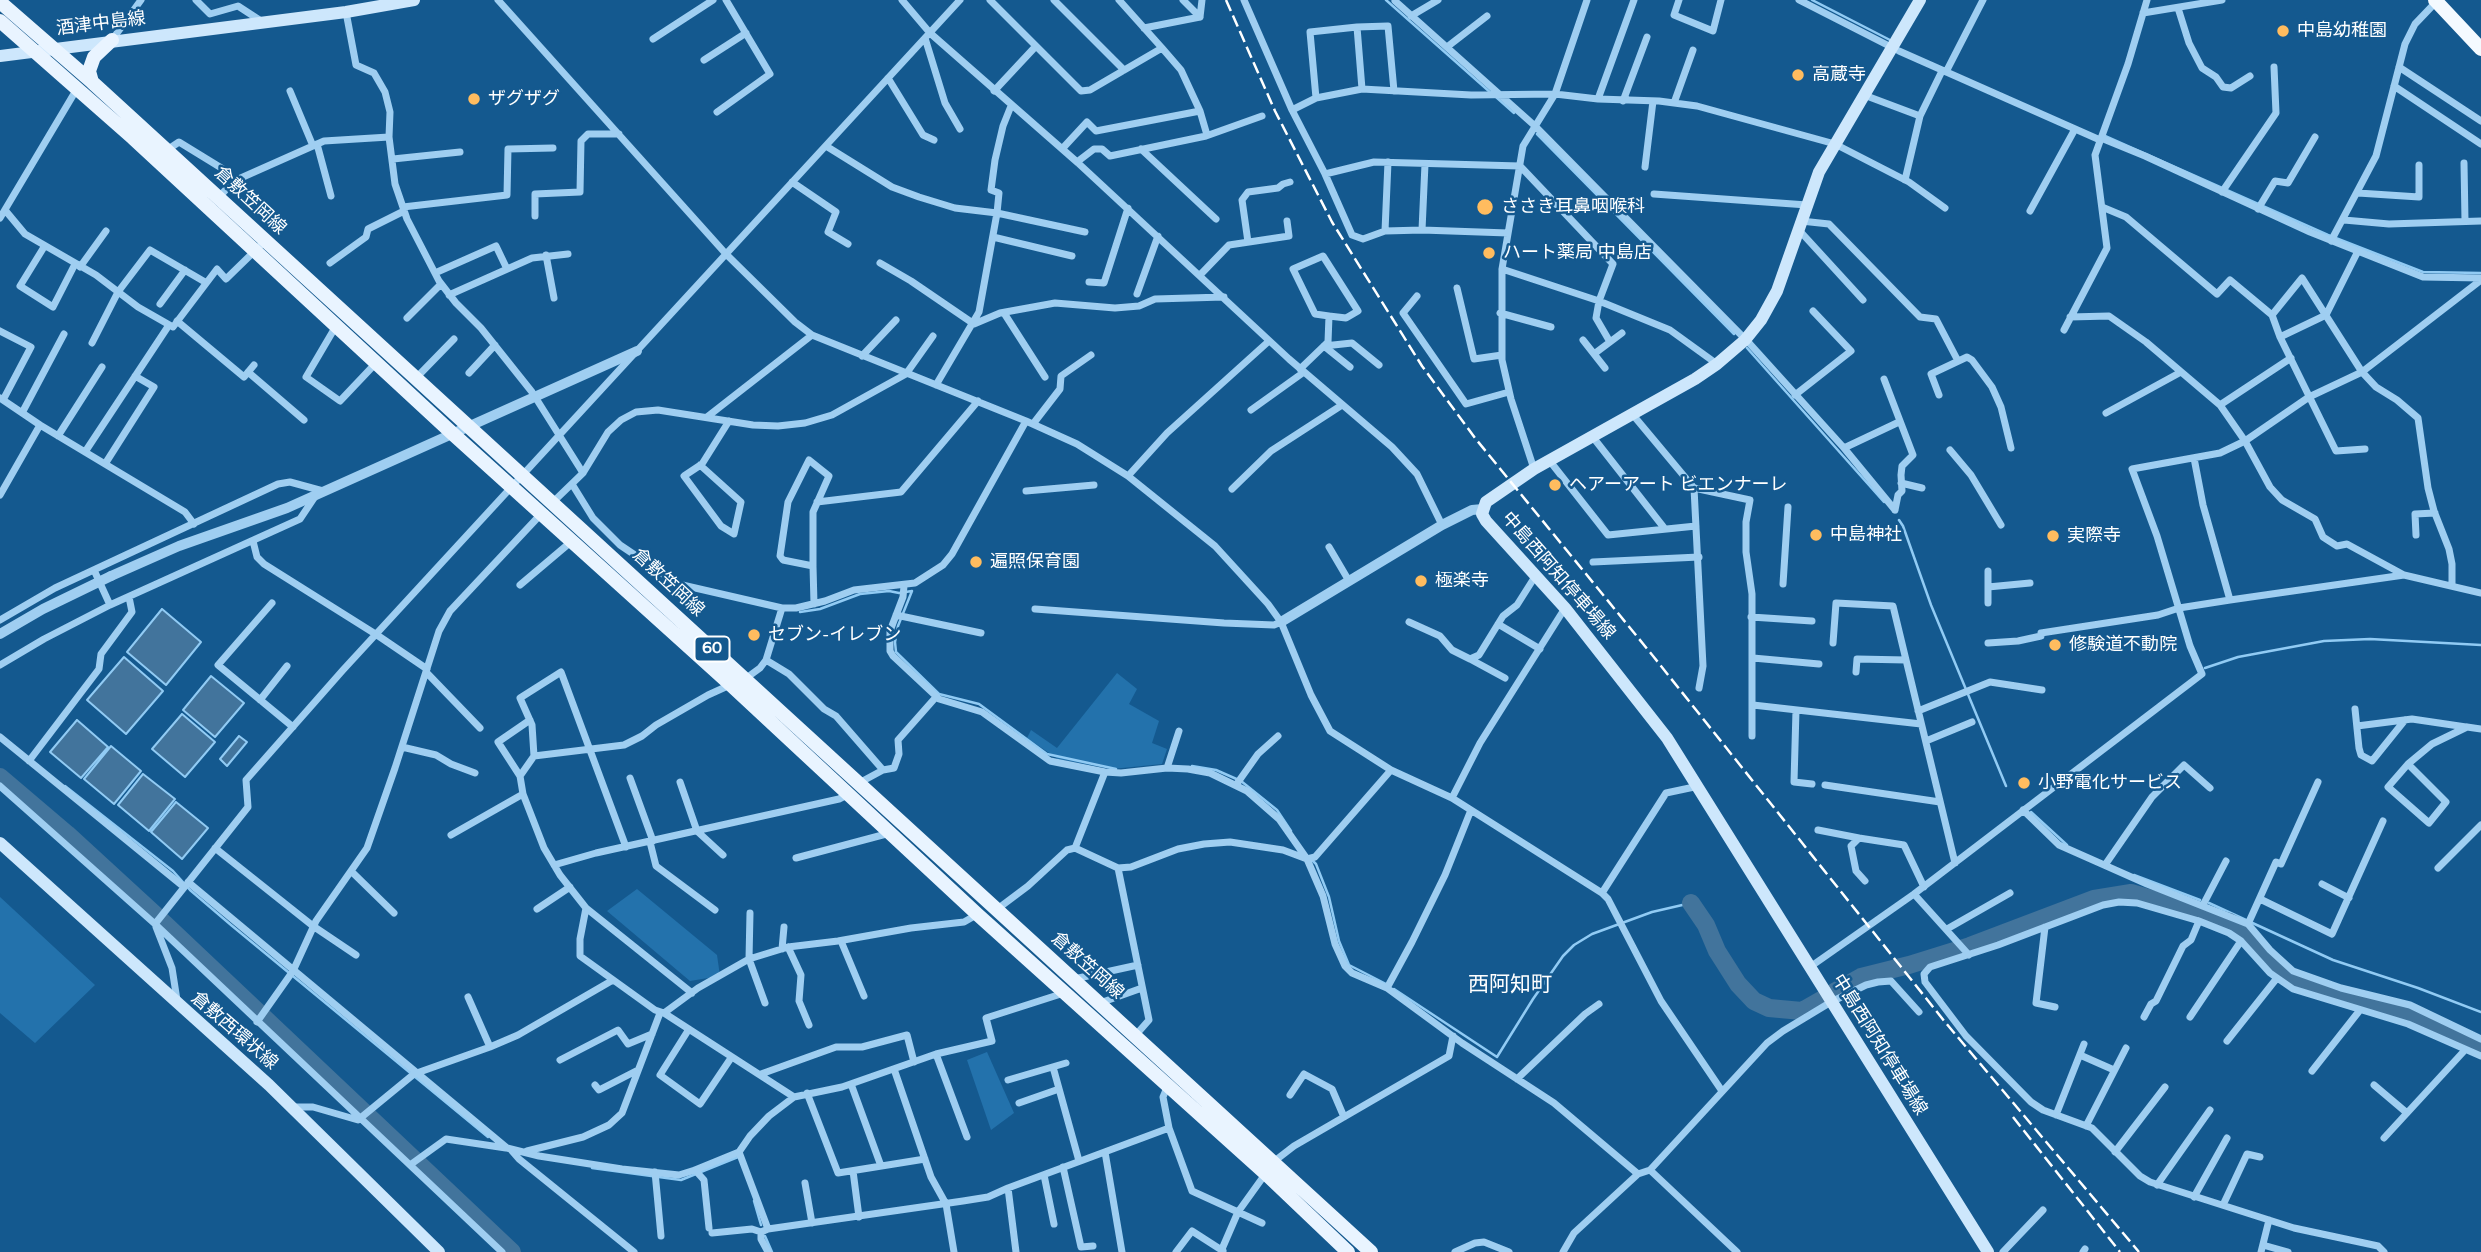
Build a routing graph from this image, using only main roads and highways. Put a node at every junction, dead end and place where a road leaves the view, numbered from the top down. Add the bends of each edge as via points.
1 (414, 0) edge
2 (1920, 0) edge
3 (2436, 1) edge
4 (0, 2) edge
5 (0, 21) edge
6 (112, 40) junction
7 (0, 41) edge
8 (51, 48) junction
9 (2481, 49) edge
10 (33, 51) junction
11 (0, 56) edge
12 (86, 79) junction
13 (260, 245) junction
14 (517, 481) junction
15 (547, 508) junction
16 (737, 682) junction
17 (853, 789) junction
18 (0, 843) edge
19 (1269, 1168) junction
20 (439, 1252) edge
21 (1348, 1252) edge
22 (1371, 1252) edge
23 (1988, 1252) edge

1 - 6 main road, 酒津中島線
2 - 23 main road, 中島西阿知停車場線 via 1819,172 1777,291 1745,340 1717,364 1534,469 1486,502 1482,514 1565,608 1667,738
3 - 9 highway
4 - 8 main road, 倉敷笠岡線 / 60
5 - 7 main road
5 - 10 main road, 倉敷笠岡線 / 60
6 - 8 main road, 酒津中島線
6 - 12 main road via 93,57
8 - 10 main road, 酒津中島線
8 - 12 main road, 倉敷笠岡線 / 60
10 - 11 main road, 酒津中島線
10 - 12 main road, 倉敷笠岡線 / 60
12 - 13 main road, 倉敷笠岡線 / 60
12 - 13 main road, 倉敷笠岡線 / 60 via 218,198
13 - 14 main road, 倉敷笠岡線 / 60 via 470,427
13 - 14 main road, 倉敷笠岡線 / 60 via 337,326 453,434
14 - 15 main road, 倉敷笠岡線 / 60
15 - 16 main road, 倉敷笠岡線 / 60
15 - 16 main road, 倉敷笠岡線 / 60 via 572,540
16 - 17 main road, 倉敷笠岡線 / 60
17 - 19 main road, 倉敷笠岡線 / 60 via 1136,1035
17 - 19 main road, 倉敷笠岡線 / 60 via 890,833 977,915 1167,1086
18 - 20 main road, 倉敷西環状線 via 292,1107
19 - 21 main road, 倉敷笠岡線 / 60
19 - 22 main road, 倉敷笠岡線 / 60

